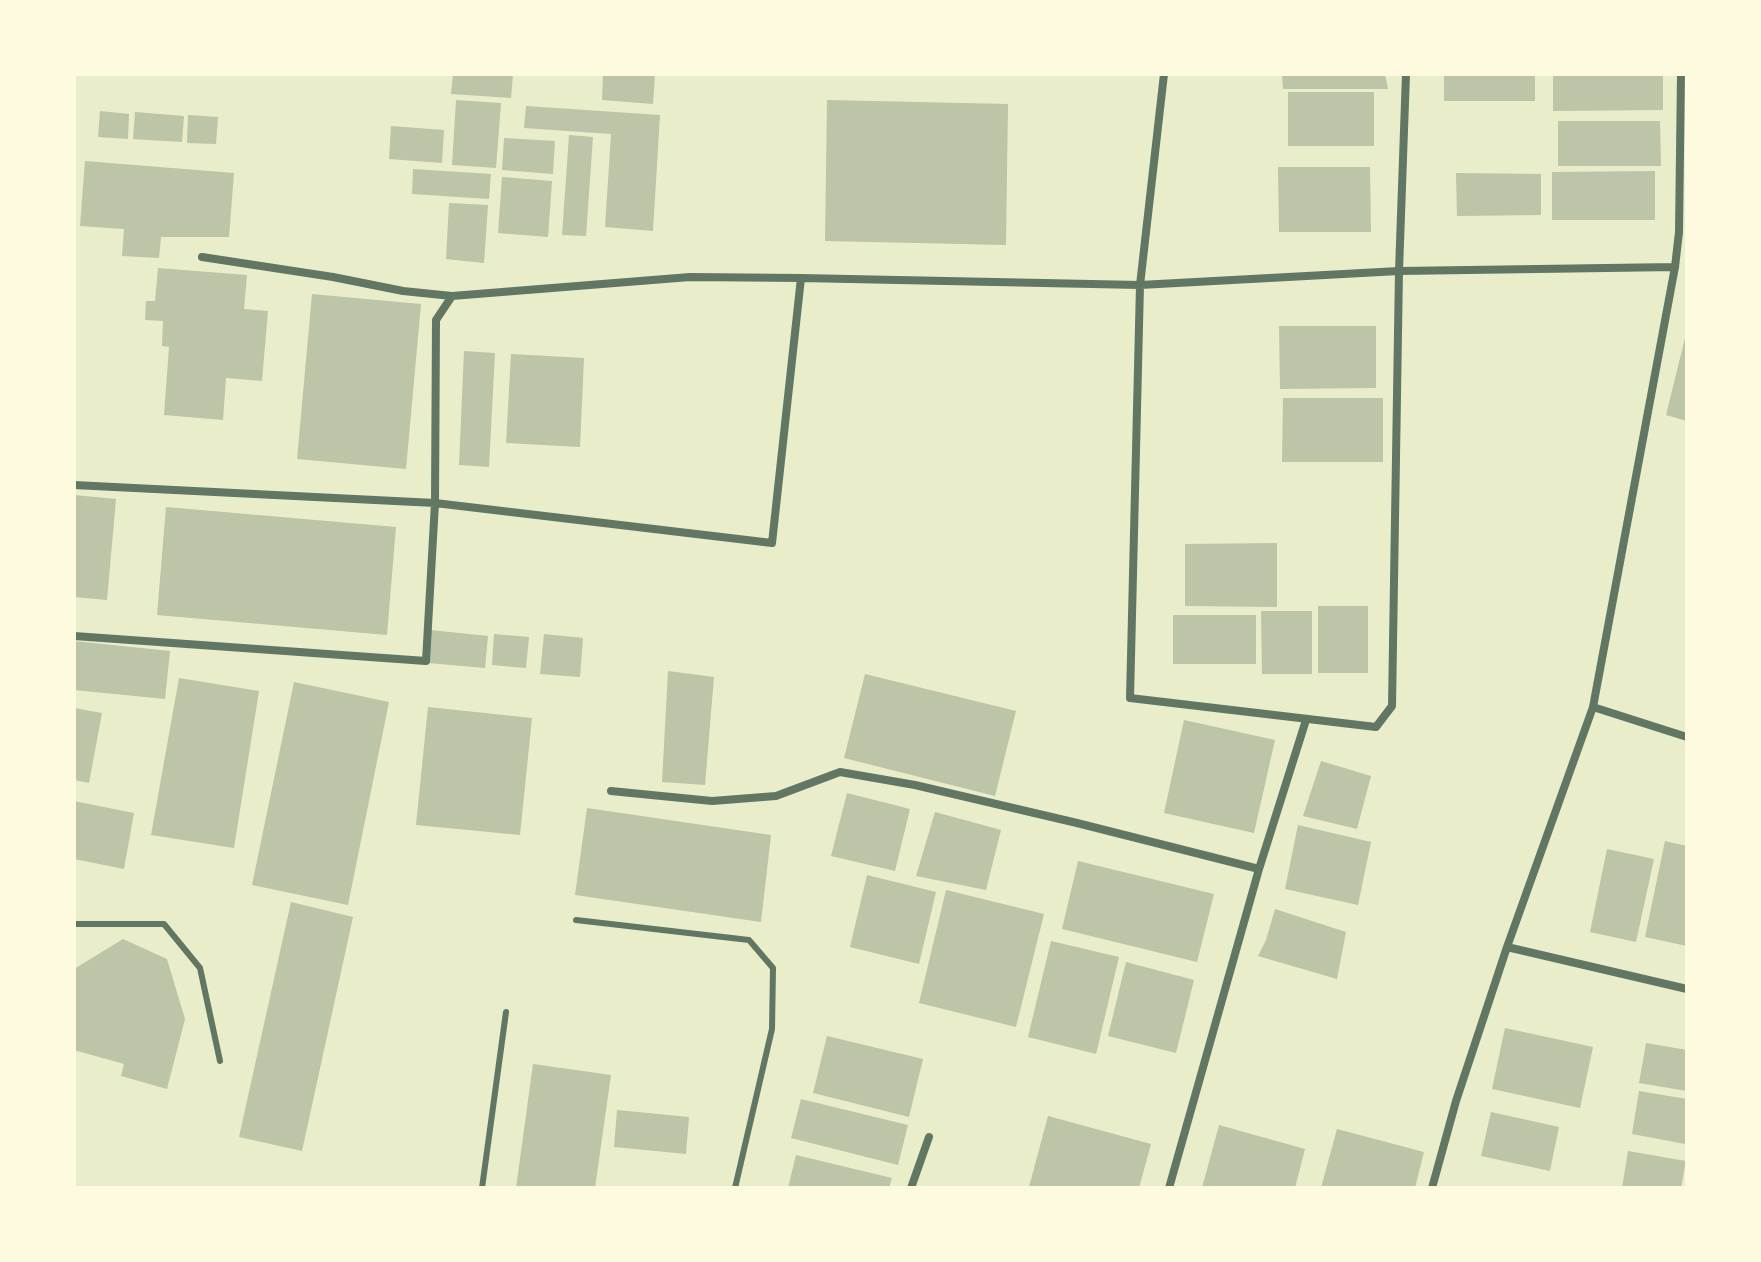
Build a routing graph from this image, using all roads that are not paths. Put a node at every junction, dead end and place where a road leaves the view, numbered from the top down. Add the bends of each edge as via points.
1 (1164, 74) edge
2 (1406, 74) edge
3 (1681, 74) edge
4 (1683, 233) edge
5 (202, 257) dead end
6 (1675, 267) junction
7 (1399, 271) junction
8 (801, 278) junction
9 (1140, 285) junction
10 (452, 296) junction
11 (74, 485) edge
12 (435, 503) junction
13 (74, 636) edge
14 (1593, 707) junction
15 (1306, 720) junction
16 (1687, 737) edge
17 (611, 791) dead end
18 (1259, 869) junction
19 (576, 920) dead end
20 (74, 924) edge
21 (1507, 947) junction
22 (1687, 989) edge
23 (506, 1012) dead end
24 (220, 1061) dead end
25 (929, 1137) dead end
26 (482, 1188) edge
27 (735, 1188) edge
28 (911, 1188) edge
29 (1169, 1188) edge
30 (1432, 1188) edge

1 - 9 street
2 - 7 street
3 - 4 street
4 - 6 street
5 - 10 street
6 - 7 street
6 - 14 street
7 - 9 street
7 - 15 street via 1392,706 1376,727
8 - 9 street
8 - 10 street via 690,277
8 - 12 street via 772,543
9 - 15 street via 1130,698
10 - 12 street via 436,320
11 - 12 street
12 - 13 street via 426,661
14 - 16 street
14 - 21 street
15 - 18 street
17 - 18 street via 712,801 776,796 840,772 915,785
18 - 29 street
19 - 27 lane via 749,940 773,968 772,1029
20 - 24 lane via 164,924 200,968
21 - 22 street
21 - 30 street
23 - 26 lane
25 - 28 street

